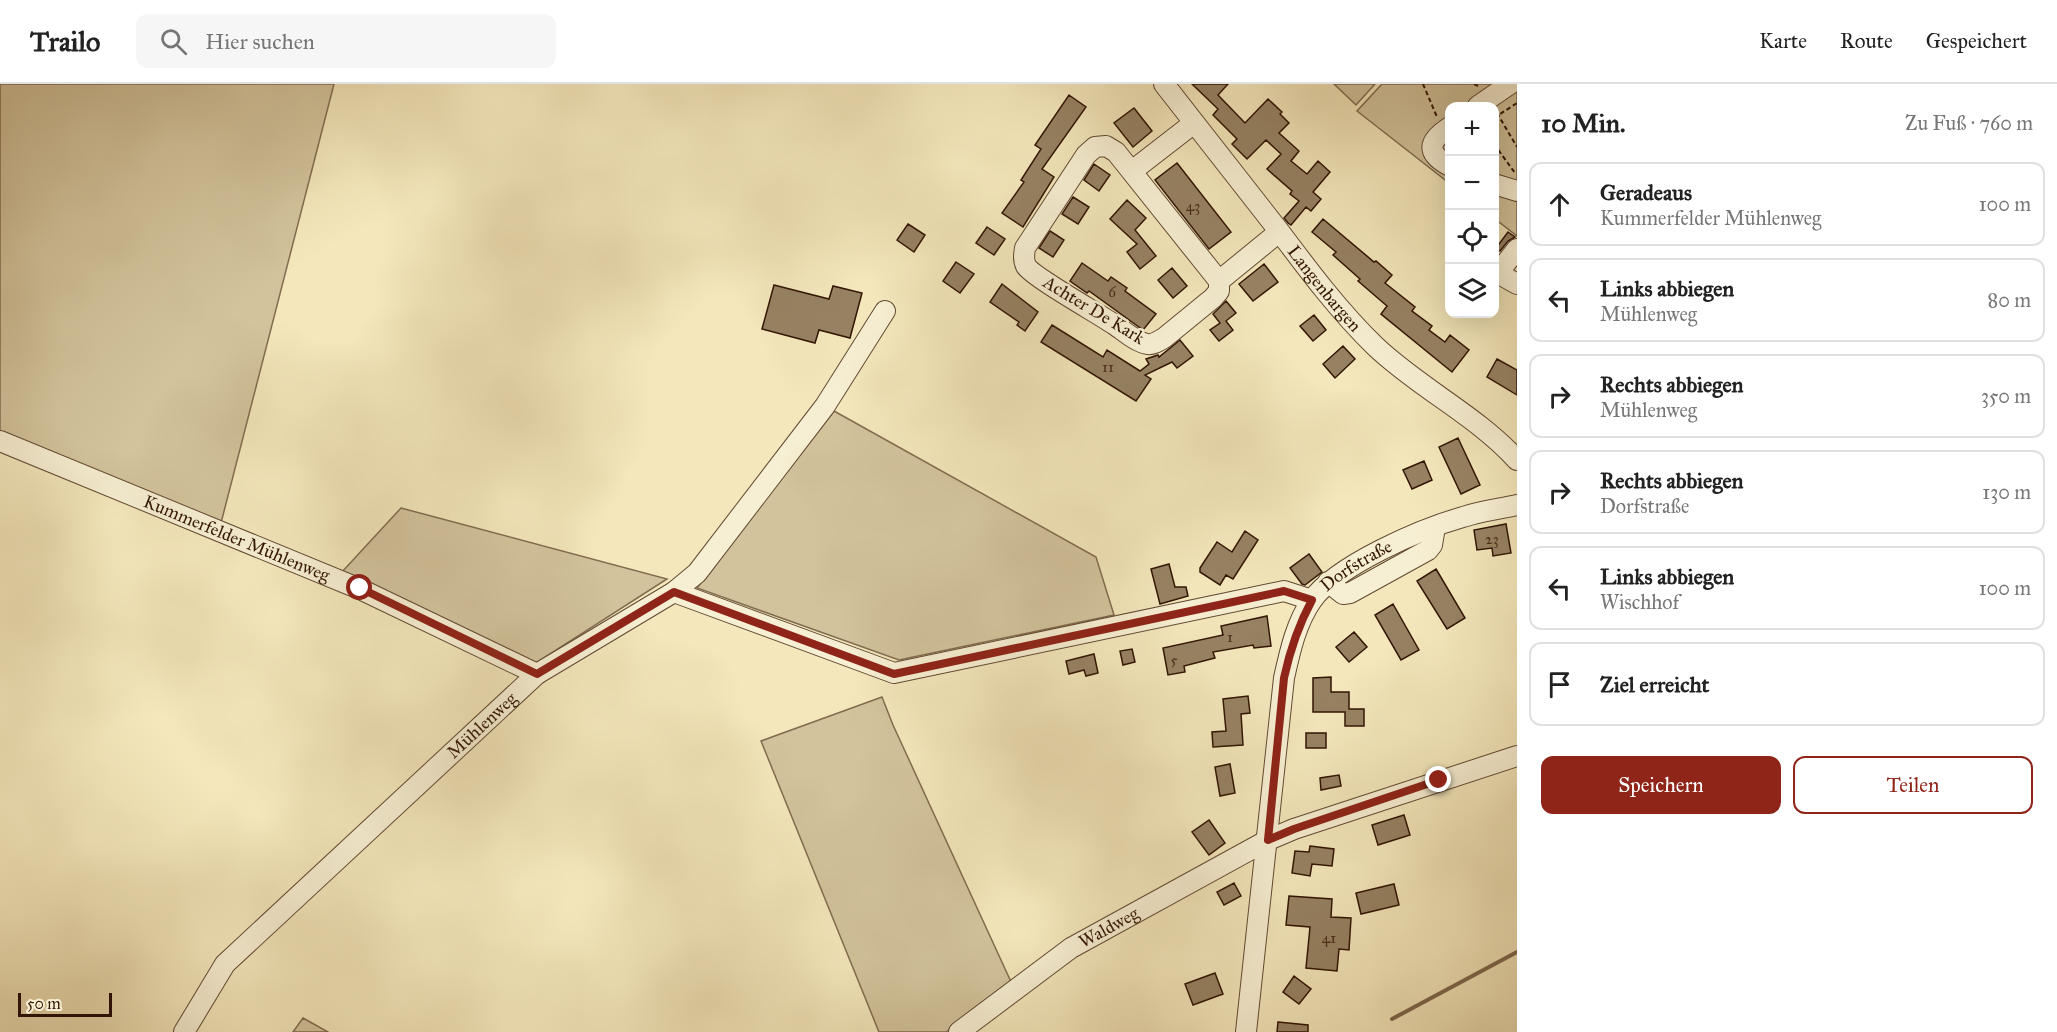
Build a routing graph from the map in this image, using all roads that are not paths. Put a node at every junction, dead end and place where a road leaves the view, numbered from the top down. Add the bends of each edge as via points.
1 (1164, 84) edge
2 (1510, 84) edge
3 (1484, 102) edge
4 (1194, 123) junction
5 (1445, 130) edge
6 (1445, 164) edge
7 (1132, 171) junction
8 (1499, 186) edge
9 (1517, 191) edge
10 (1279, 232) junction
11 (1517, 249) edge
12 (1499, 269) edge
13 (1499, 274) edge
14 (1219, 281) junction
15 (1517, 284) edge
16 (885, 311) dead end
17 (0, 441) edge
18 (1516, 457) edge
19 (1517, 505) edge
20 (674, 592) junction
21 (1312, 600) junction
22 (537, 674) junction
23 (1517, 756) edge
24 (1268, 840) junction
25 (184, 1032) edge
26 (959, 1032) edge
27 (1246, 1032) edge

1 - 4 street, Langenbargen
2 - 3 street
4 - 7 street
4 - 10 street, Langenbargen
5 - 6 street via 1432,145 1432,152
7 - 14 street, Achter De Kark
7 - 14 street, Achter De Kark via 1106,146 1095,147 1086,155 1025,248 1026,267 1146,344 1164,338 1214,298
8 - 9 street
10 - 14 street, Achter De Kark
10 - 18 street, Langenbargen via 1315,279 1376,346 1414,380
11 - 12 street
13 - 15 street
16 - 20 street, Mühlenweg via 825,406 697,573
17 - 22 street, Kummerfelder Mühlenweg via 360,588
19 - 21 street, Dorfstraße via 1464,516 1354,563
20 - 21 street via 894,674 1284,591
20 - 22 street, Mühlenweg
21 - 24 street, Dorfstraße via 1299,625 1284,678
22 - 25 street, Mühlenweg via 225,964
23 - 24 street, Waldweg
24 - 26 street, Waldweg via 1071,948
24 - 27 street, Dorfstraße

